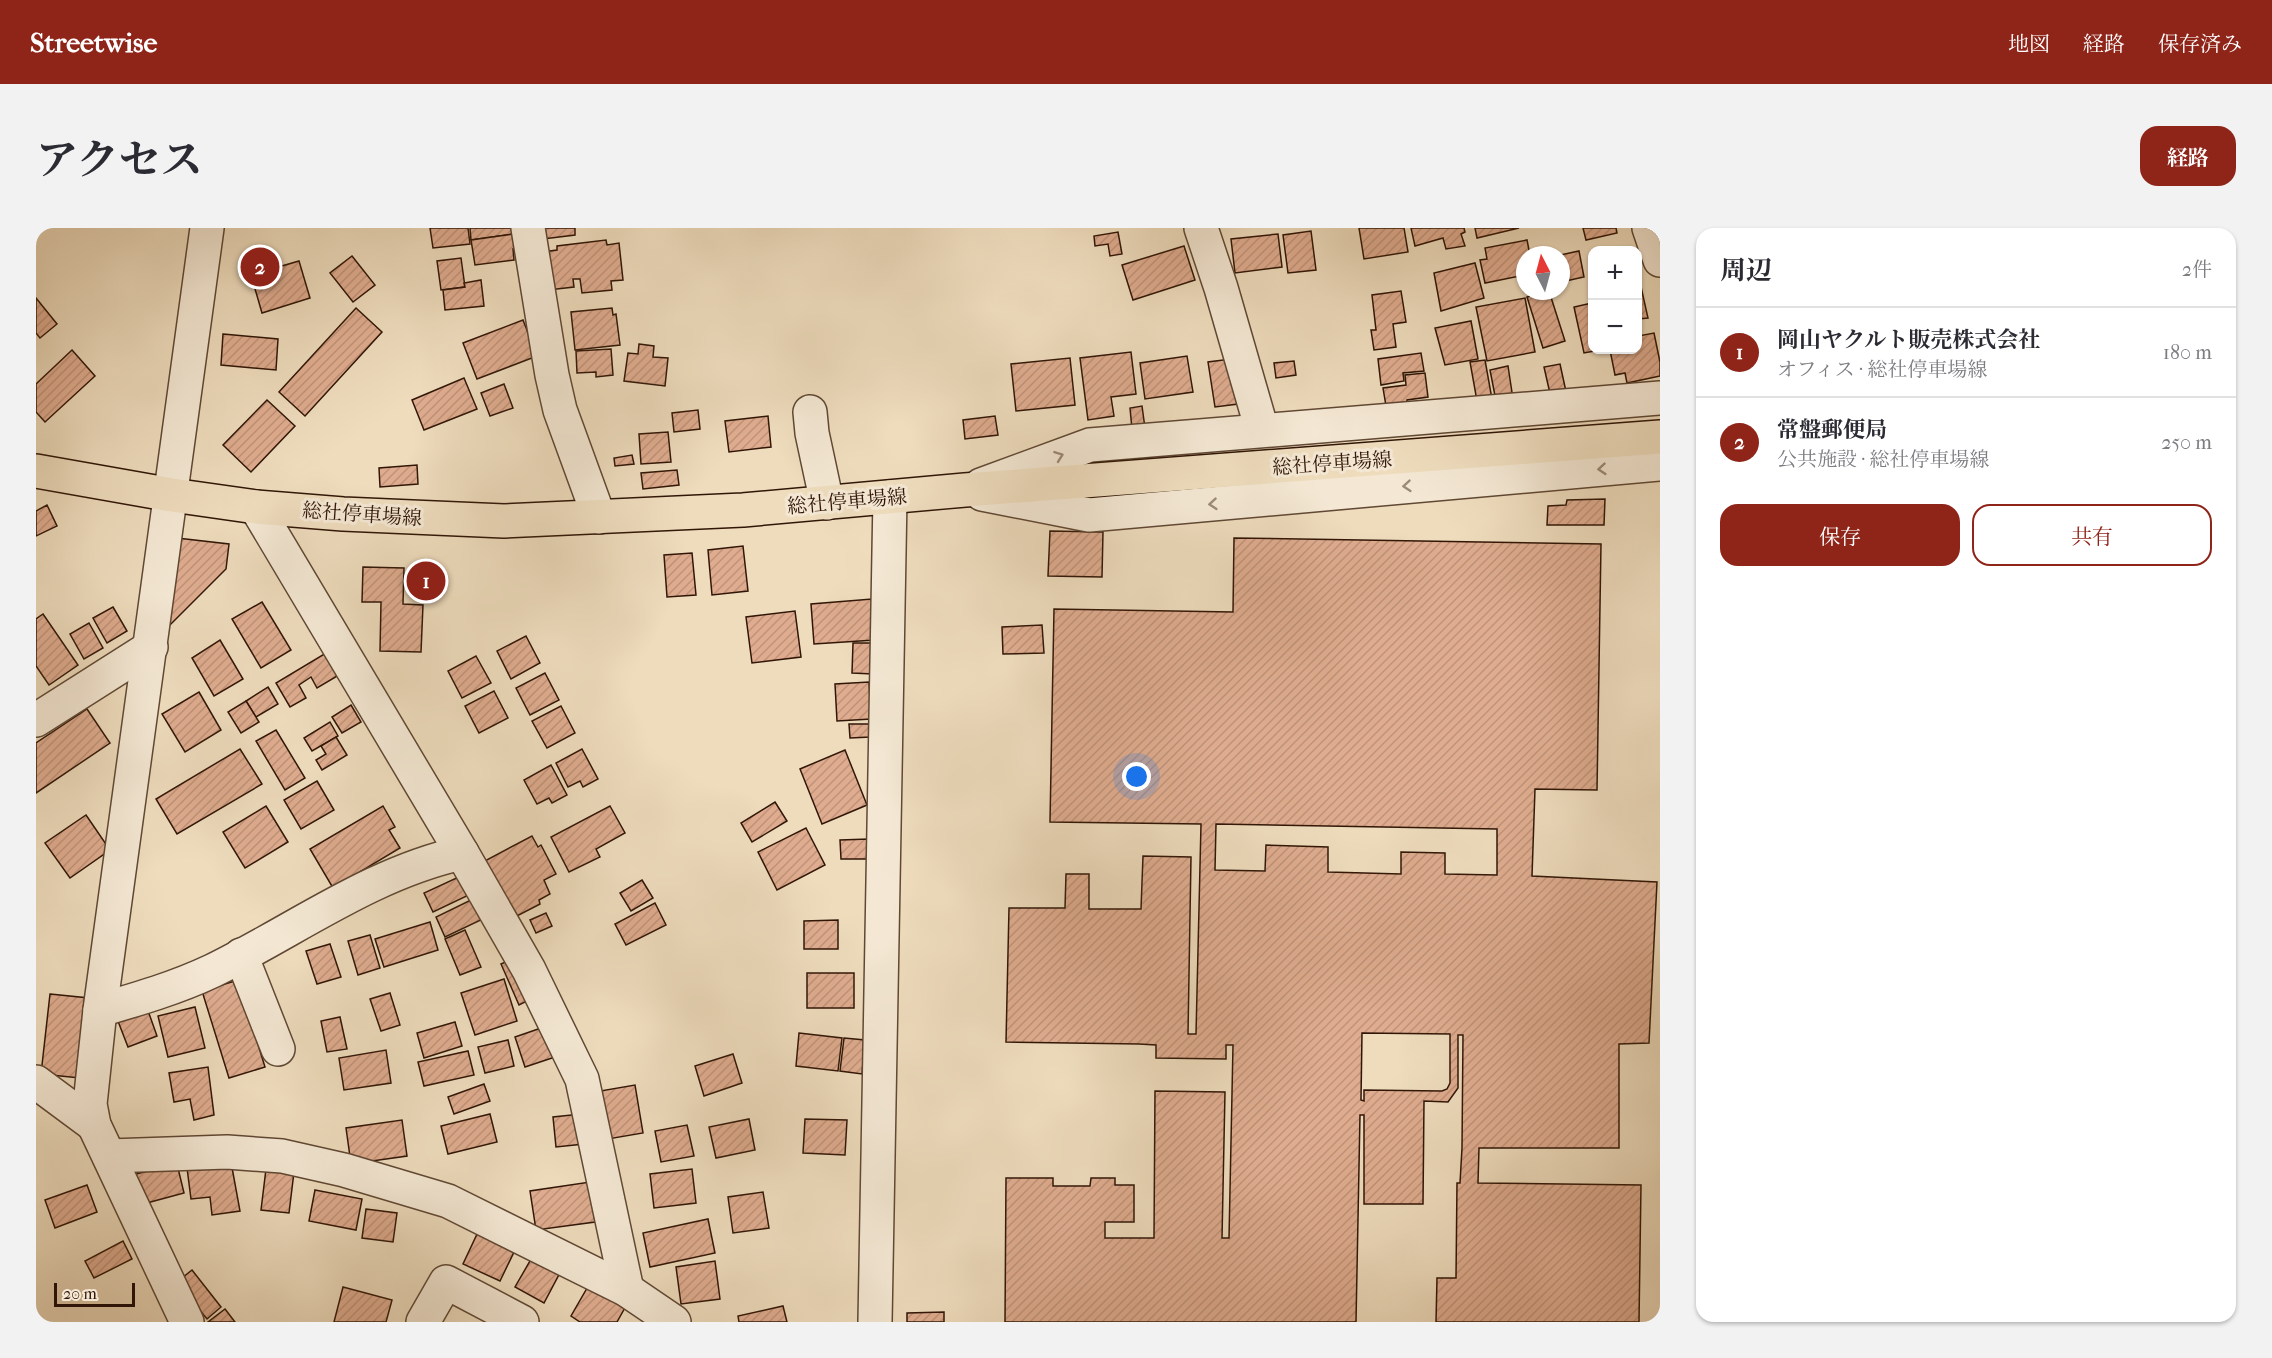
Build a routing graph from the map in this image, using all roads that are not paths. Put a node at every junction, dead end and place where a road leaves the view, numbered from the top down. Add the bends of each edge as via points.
1 (207, 228) edge
2 (528, 228) edge
3 (1201, 228) edge
4 (1649, 228) edge
5 (1660, 260) edge
6 (1660, 398) edge
7 (810, 412) dead end
8 (1262, 430) junction
9 (1660, 437) edge
10 (1660, 464) edge
11 (36, 471) edge
12 (965, 490) junction
13 (172, 495) junction
14 (890, 497) junction
15 (827, 502) junction
16 (256, 507) junction
17 (599, 517) junction
18 (151, 647) junction
19 (36, 720) edge
20 (462, 853) junction
21 (241, 955) junction
22 (100, 1010) junction
23 (278, 1049) dead end
24 (36, 1082) edge
25 (94, 1125) junction
26 (109, 1156) junction
27 (627, 1290) junction
28 (187, 1322) edge
29 (423, 1322) edge
30 (522, 1322) edge
31 (674, 1322) edge
32 (875, 1322) edge

1 - 13 street
2 - 17 street via 560,410
3 - 8 street
4 - 5 street
6 - 8 street
7 - 15 street
12 -> 8 street via 1090,445
9 - 12 main road, 総社停車場線
10 -> 12 street via 1089,515
11 - 13 main road, 総社停車場線
12 - 14 main road, 総社停車場線
13 - 16 main road, 総社停車場線
13 - 18 street
14 - 15 main road, 総社停車場線
14 - 32 street
15 - 17 main road, 総社停車場線
16 - 17 main road, 総社停車場線 via 427,519
16 - 20 street
18 - 19 street
18 - 22 street
20 - 21 street via 433,859 322,910
20 - 27 street via 529,970 582,1079
21 - 22 street via 163,991
21 - 23 street
22 - 25 street via 90,1104
24 - 25 street
25 - 26 street
26 - 27 street via 227,1152 282,1156 344,1170 448,1201
26 - 28 street
27 - 31 street
29 - 30 street via 446,1282

